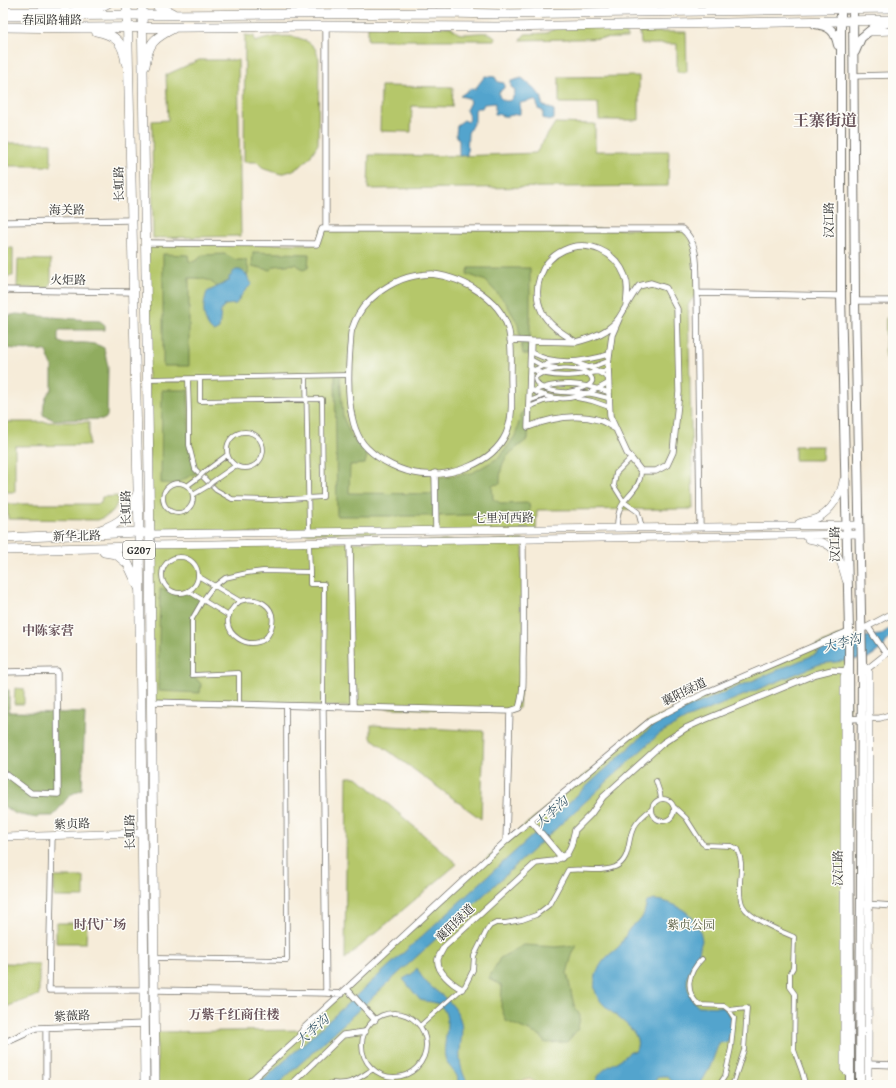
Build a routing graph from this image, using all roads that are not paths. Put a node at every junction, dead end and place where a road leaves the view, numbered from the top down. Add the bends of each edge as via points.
1 (108, 3) edge
2 (127, 3) edge
3 (142, 3) edge
4 (155, 3) edge
5 (819, 3) edge
6 (841, 5) edge
7 (853, 5) edge
8 (625, 7) edge
9 (802, 8) junction
10 (893, 8) edge
11 (98, 9) junction
12 (3, 11) edge
13 (142, 14) junction
14 (127, 15) junction
15 (175, 15) junction
16 (3, 16) edge
17 (83, 16) junction
18 (852, 20) junction
19 (798, 21) junction
20 (840, 21) junction
21 (893, 21) edge
22 (326, 26) junction
23 (175, 27) junction
24 (81, 28) junction
25 (127, 28) junction
26 (143, 28) junction
27 (3, 29) edge
28 (893, 31) edge
29 (101, 32) junction
30 (868, 32) junction
31 (853, 57) junction
32 (840, 58) junction
33 (893, 75) edge
34 (853, 76) junction
35 (129, 85) junction
36 (143, 85) junction
37 (132, 220) junction
38 (3, 222) edge
39 (326, 229) junction
40 (146, 243) junction
41 (3, 290) edge
42 (134, 292) junction
43 (697, 293) junction
44 (841, 296) junction
45 (855, 301) junction
46 (893, 301) edge
47 (626, 306) junction
48 (619, 319) junction
49 (510, 340) junction
50 (531, 341) junction
51 (576, 342) junction
52 (530, 352) junction
53 (610, 354) junction
54 (530, 359) junction
55 (564, 361) junction
56 (571, 361) junction
57 (608, 361) junction
58 (543, 366) junction
59 (588, 367) junction
60 (565, 369) junction
61 (572, 369) junction
62 (531, 370) junction
63 (608, 370) junction
64 (542, 372) junction
65 (597, 372) junction
66 (587, 374) junction
67 (349, 375) junction
68 (306, 376) junction
69 (188, 378) junction
70 (200, 378) junction
71 (148, 379) junction
72 (608, 380) junction
73 (588, 386) junction
74 (541, 388) junction
75 (598, 389) junction
76 (530, 391) junction
77 (561, 392) junction
78 (568, 392) junction
79 (588, 393) junction
80 (546, 395) junction
81 (608, 395) junction
82 (565, 398) junction
83 (572, 398) junction
84 (306, 399) junction
85 (529, 401) junction
86 (529, 407) junction
87 (609, 407) junction
88 (616, 429) junction
89 (227, 455) junction
90 (631, 458) junction
91 (235, 466) junction
92 (845, 469) junction
93 (641, 471) junction
94 (435, 473) junction
95 (187, 486) junction
96 (138, 492) junction
97 (193, 496) junction
98 (308, 498) junction
99 (624, 502) junction
100 (859, 524) junction
101 (847, 525) junction
102 (791, 526) junction
103 (642, 527) junction
104 (700, 527) junction
105 (617, 528) junction
106 (436, 530) junction
107 (139, 532) junction
108 (309, 532) junction
109 (89, 534) junction
110 (150, 534) junction
111 (859, 534) junction
112 (847, 535) junction
113 (790, 536) junction
114 (3, 538) edge
115 (523, 540) junction
116 (350, 542) junction
117 (309, 543) junction
118 (150, 545) junction
119 (139, 547) junction
120 (89, 548) junction
121 (3, 550) edge
122 (310, 572) junction
123 (198, 576) junction
124 (215, 586) junction
125 (139, 588) junction
126 (848, 588) junction
127 (188, 591) junction
128 (202, 600) junction
129 (240, 601) junction
130 (893, 613) edge
131 (229, 616) junction
132 (865, 628) junction
133 (849, 630) junction
134 (893, 649) edge
135 (885, 652) junction
136 (864, 667) junction
137 (848, 668) junction
138 (3, 672) edge
139 (152, 702) junction
140 (239, 704) junction
141 (286, 705) junction
142 (323, 706) junction
143 (353, 706) junction
144 (510, 711) junction
145 (893, 714) edge
146 (865, 718) junction
147 (847, 719) junction
148 (3, 772) edge
149 (656, 782) dead end
150 (661, 799) junction
151 (673, 806) junction
152 (652, 809) junction
153 (532, 822) junction
154 (142, 833) junction
155 (52, 836) junction
156 (3, 838) edge
157 (506, 841) junction
158 (562, 858) junction
159 (864, 904) junction
160 (893, 906) edge
161 (154, 958) junction
162 (702, 959) dead end
163 (462, 989) junction
164 (144, 990) junction
165 (154, 990) junction
166 (348, 990) junction
167 (326, 992) junction
168 (342, 994) junction
169 (729, 1010) junction
170 (375, 1020) junction
171 (144, 1024) junction
172 (420, 1026) junction
173 (46, 1028) junction
174 (365, 1032) junction
175 (3, 1043) edge
176 (868, 1064) junction
177 (893, 1065) edge
178 (373, 1069) junction
179 (46, 1085) edge
180 (145, 1085) edge
181 (155, 1085) edge
182 (246, 1085) edge
183 (291, 1085) edge
184 (328, 1085) edge
185 (719, 1085) edge
186 (731, 1085) edge
187 (804, 1085) edge
188 (850, 1085) edge
189 (860, 1085) edge
190 (868, 1085) edge

1 - 11 main road
2 - 14 main road, 长虹路 / G207
3 - 13 main road, 长虹路 / G207
4 - 15 main road
5 - 9 main road
6 - 7 main road
6 - 9 main road
6 - 20 main road, 汉江路
7 - 10 main road
7 - 18 main road, 汉江路
8 - 9 main road
8 - 15 main road via 500,14
11 - 12 street, 春园路辅路
11 - 17 main road
13 - 14 main road
13 - 15 main road
13 - 26 main road, 长虹路 / G207
14 - 17 main road
14 - 25 main road, 长虹路 / G207
16 - 17 main road
18 - 20 main road
18 - 21 main road
18 - 31 main road, 汉江路
19 - 20 main road
19 - 22 main road via 496,27
19 - 32 main road via 827,26 836,36
20 - 32 main road, 汉江路
21 - 30 main road
22 - 23 main road
22 - 39 street
23 - 26 main road
23 - 36 main road via 157,36 150,46
24 - 25 main road
24 - 27 main road
24 - 29 main road
25 - 26 main road
25 - 35 main road, 长虹路 / G207
26 - 36 main road, 长虹路 / G207
27 - 29 street, 春园路辅路
28 - 30 street
29 - 35 main road via 118,39 125,56
30 - 31 main road via 861,38
31 - 34 main road, 汉江路
32 - 44 main road, 汉江路
33 - 34 street
34 - 45 main road, 汉江路
35 - 37 main road, 长虹路 / G207
36 - 40 main road, 长虹路 / G207
37 - 38 street, 海关路
37 - 42 main road, 长虹路 / G207
39 - 40 street via 322,229 317,244
39 - 43 street via 682,229 694,244
40 - 71 main road, 长虹路 / G207
41 - 42 street, 火炬路
42 - 96 main road, 长虹路 / G207
43 - 44 street
43 - 104 street
44 - 92 main road, 汉江路
45 - 46 street
45 - 100 main road, 汉江路
47 - 48 street
47 - 51 street via 626,277 619,264 608,253 594,247 579,246 564,250 552,258 543,270 538,284 538,299 543,313 552,325
47 - 93 street via 639,286 651,284 666,288 677,309 679,392 673,452 667,465 656,471
48 - 51 street via 594,337
48 - 53 street via 612,335
49 - 50 street
49 - 67 street via 503,316 480,292 446,276 412,276 392,284 366,303 352,329
49 - 94 street via 511,415 506,434 496,448 481,460 447,473
50 - 51 street
50 - 52 street
52 - 54 street
52 - 55 street via 548,359
53 - 56 street via 594,359
53 - 57 street
54 - 58 street
54 - 62 street
55 - 56 street
55 - 58 street
56 - 59 street
57 - 59 street
57 - 63 street
58 - 60 street
58 - 62 street
59 - 61 street
59 - 65 street
60 - 61 street
60 - 64 street
61 - 66 street
62 - 64 street
62 - 76 street
63 - 65 street
63 - 72 street
64 - 66 street via 573,376
64 - 74 street via 535,378
65 - 66 street
65 - 72 street
66 - 73 street via 592,378
67 - 68 street
67 - 94 street via 351,417 366,448 404,470 420,474
68 - 70 street
68 - 84 street
69 - 70 street
69 - 71 street
69 - 98 street via 189,445 195,469 216,490 232,499
70 - 84 street via 200,400
71 - 110 main road, 长虹路 / G207
72 - 75 street
72 - 81 street
73 - 74 street via 564,383
73 - 75 street
73 - 78 street
74 - 76 street
74 - 77 street
75 - 79 street
75 - 81 street
76 - 80 street
76 - 85 street
77 - 78 street
77 - 80 street
78 - 79 street
79 - 81 street
79 - 83 street
80 - 82 street
80 - 85 street
81 - 87 street
82 - 83 street
82 - 86 street via 544,401
83 - 87 street
84 - 98 street
84 - 98 street via 322,399 323,497
85 - 86 street
86 - 88 street via 528,426 562,417 580,417 600,420
87 - 88 street
88 - 90 street
89 - 91 street
89 - 91 street via 232,437 241,433 250,433 261,442 263,451 258,464 244,469
89 - 95 street, bridge
90 - 93 street
90 - 99 street via 616,473 614,486
91 - 97 street, bridge
92 - 101 main road, 汉江路
92 - 102 street via 841,492 831,507 818,517
93 - 99 street via 641,479 635,490
94 - 106 street
95 - 97 street
95 - 97 street via 174,484 167,488 164,496 167,508 174,513 183,512 190,508
96 - 107 main road, 长虹路 / G207
96 - 109 main road via 128,513 114,526
98 - 108 street
99 - 103 street via 638,512
99 - 105 street via 617,516
100 - 101 street, 七里河西路
100 - 111 main road, 汉江路
101 - 102 street, 七里河西路
101 - 112 main road, 汉江路
102 - 104 street, 七里河西路
103 - 104 street, 七里河西路
103 - 105 street, 七里河西路
105 - 106 street, 七里河西路
106 - 108 street, 七里河西路
107 - 109 main road, 新华北路
107 - 110 main road, 新华北路
107 - 119 main road, 长虹路 / G207
108 - 110 street, 七里河西路
109 - 114 main road, 新华北路
110 - 118 main road, 长虹路 / G207
111 - 112 street, 七里河西路
111 - 132 main road, 汉江路
112 - 113 street, 七里河西路
112 - 126 main road, 汉江路
113 - 115 street, 七里河西路
113 - 126 street via 822,541 835,551 841,562
115 - 116 street, 七里河西路
115 - 144 street via 522,690 519,708
116 - 117 street, 七里河西路
116 - 143 street
117 - 118 street, 七里河西路
117 - 122 street
118 - 119 main road, 新华北路
118 - 139 main road, 长虹路 / G207
119 - 120 main road, 新华北路
119 - 125 main road, 长虹路 / G207
120 - 121 main road, 新华北路
120 - 125 main road via 116,554 128,564
122 - 124 street via 247,573 225,578
122 - 142 street via 310,584 324,584
123 - 124 street
123 - 127 street via 195,585
123 - 127 street via 197,568 184,558 176,558 166,564 162,572 165,586 174,592
124 - 128 street
124 - 129 street
125 - 154 main road, 长虹路 / G207
126 - 133 main road, 汉江路
127 - 128 street
128 - 131 street
128 - 140 street via 192,619 192,675 239,673
129 - 131 street
129 - 131 street via 254,599 265,604 272,615 270,632 256,643 244,642 233,634 228,624
130 - 132 street
132 - 135 street via 873,633
132 - 136 main road, 汉江路
133 - 137 main road, 汉江路
133 - 153 street, 襄阳绿道 via 705,693 650,721
134 - 135 street
135 - 136 street
136 - 146 main road, 汉江路
137 - 147 main road, 汉江路
137 - 158 street via 816,674 686,728 663,743 603,797 575,830 571,846
138 - 148 street via 57,671 58,794 31,793
139 - 140 street
139 - 161 main road, 长虹路 / G207
140 - 141 street
141 - 142 street
141 - 161 street via 287,960
142 - 143 street
142 - 167 street
143 - 144 street
144 - 157 street
145 - 146 street via 880,718
146 - 147 street
146 - 159 main road, 汉江路
147 - 188 main road, 汉江路
149 - 150 street
150 - 151 street via 668,800
150 - 152 street via 655,802
151 - 152 street via 672,816 666,820 656,818
151 - 187 street via 686,818 702,843 737,849 742,858 739,891 744,907 766,924 794,937 790,987 795,994 794,1050
152 - 163 street via 642,816 632,830 630,846 624,860 615,867 568,870 549,905 536,915 490,926 474,956 473,970
153 - 157 street, 襄阳绿道
153 - 158 street
154 - 155 street, 紫贞路
154 - 164 main road, 长虹路 / G207
155 - 156 street, 紫贞路
155 - 164 street via 49,990
157 - 166 street, 襄阳绿道
158 - 163 street, 襄阳绿道 via 536,863 444,947 438,964 442,972
159 - 160 street
159 - 176 street
159 - 189 main road, 汉江路
161 - 165 main road, 长虹路 / G207
162 - 169 street via 692,972 689,981 690,992 699,1005 722,1006
163 - 172 street
164 - 171 main road, 长虹路 / G207
165 - 167 street
165 - 181 main road, 长虹路 / G207
166 - 168 street, 襄阳绿道
166 - 170 street
167 - 168 street
168 - 182 street
169 - 185 street via 734,1018 731,1048 725,1076
169 - 186 street via 747,1008 744,1050
170 - 172 street via 382,1015 403,1014 413,1018
170 - 174 street
171 - 173 street, 紫薇路
171 - 180 main road, 长虹路 / G207
172 - 178 street via 427,1046 420,1065 412,1072 392,1077
173 - 175 street, 紫薇路 via 36,1028
173 - 179 street
174 - 178 street via 363,1050 366,1060
174 - 183 street via 344,1035
176 - 177 street
176 - 190 street
178 - 184 street via 353,1082

